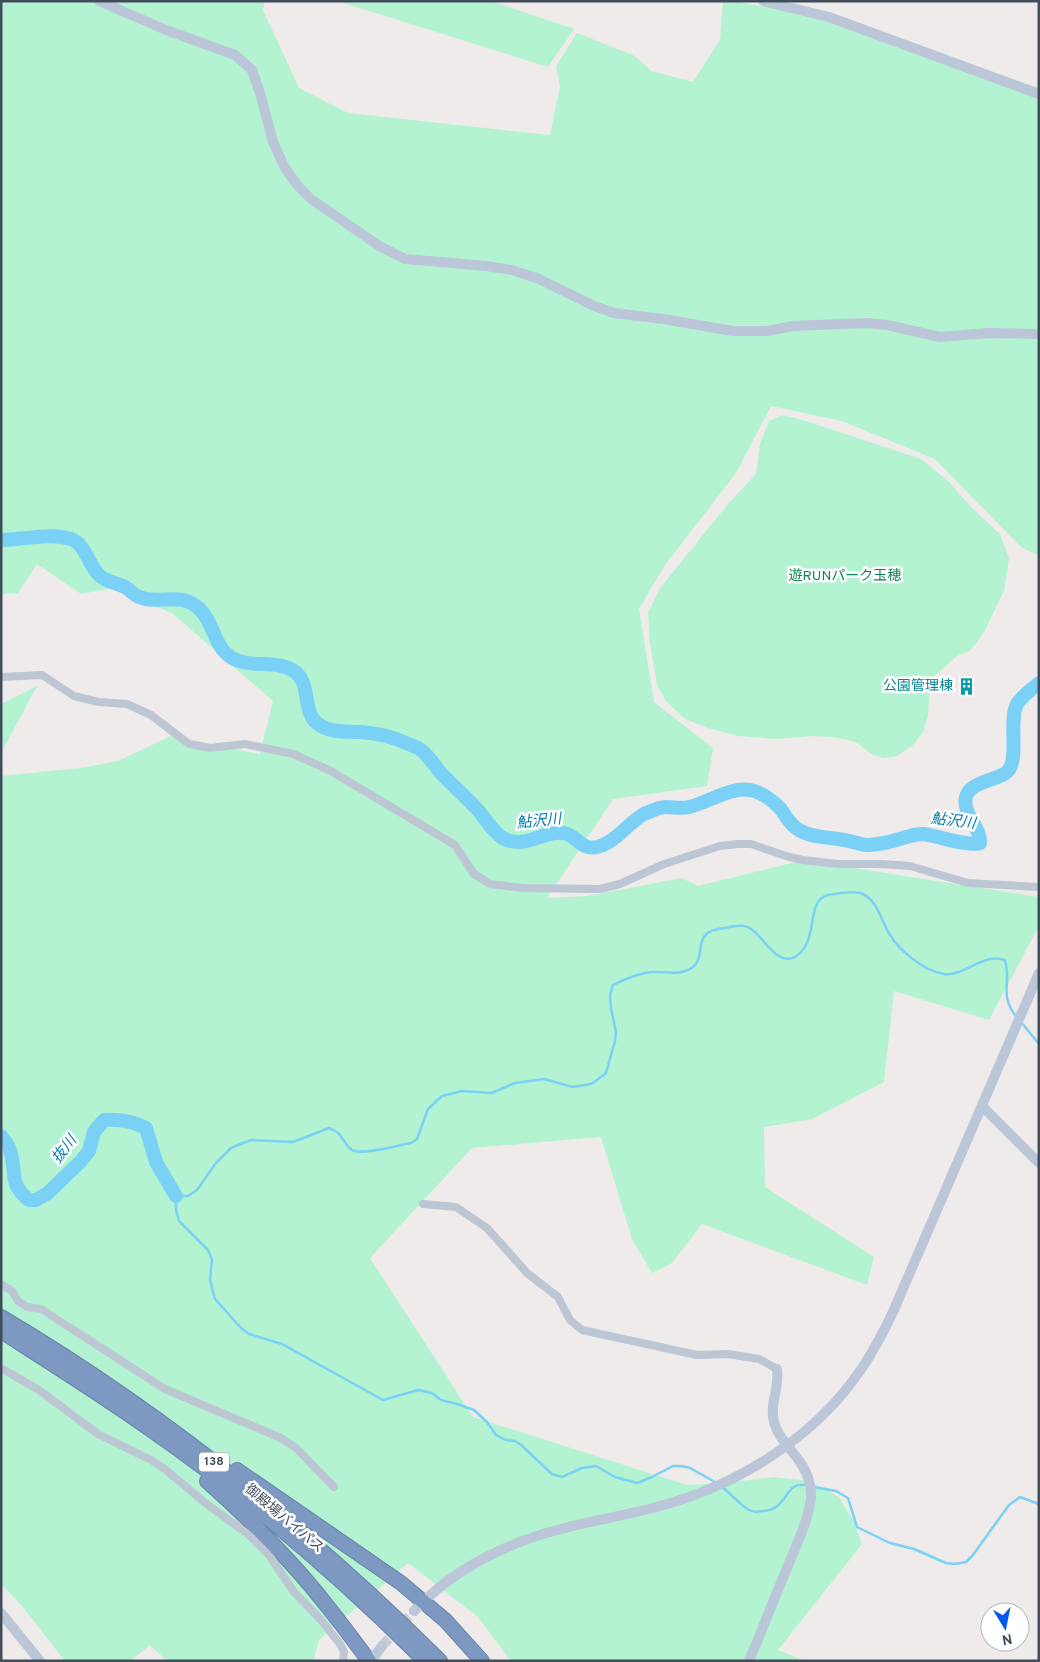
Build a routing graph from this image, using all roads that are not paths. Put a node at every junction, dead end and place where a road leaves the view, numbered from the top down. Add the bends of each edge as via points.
1 (99, 1) edge
2 (763, 1) edge
3 (1039, 94) edge
4 (1039, 334) edge
5 (1, 677) edge
6 (1039, 887) edge
7 (1039, 973) edge
8 (982, 1106) junction
9 (1039, 1163) edge
10 (422, 1204) dead end
11 (1, 1284) edge
12 (1, 1316) edge
13 (1, 1331) edge
14 (1, 1368) edge
15 (776, 1369) joint
16 (104, 1398) junction
17 (133, 1403) junction
18 (788, 1445) junction
19 (334, 1486) dead end
20 (419, 1606) junction
21 (1, 1613) edge
22 (406, 1635) junction
23 (382, 1646) tunnel mouth
24 (40, 1661) edge
25 (343, 1661) edge
26 (370, 1661) edge
27 (425, 1661) edge
28 (440, 1661) edge
29 (482, 1661) edge
30 (749, 1661) edge

1 - 4 street via 235,55 252,70 273,142 298,186 311,199 373,242 404,259 512,270 614,313 664,318 733,331 867,323 940,337 989,333
2 - 3 street via 829,17
5 - 6 street via 42,675 74,696 126,704 151,715 189,744 210,748 245,744 293,754 329,770 455,845 474,874 490,884 600,889 720,846 751,844 803,860 910,866 968,883
7 - 8 street
8 - 9 street
8 - 18 street via 905,1287 878,1342 843,1392 821,1417
10 - 15 street via 456,1207 487,1228 527,1273 558,1297 570,1320 582,1330 697,1355 728,1354 759,1359
11 - 19 street via 27,1307 41,1309 165,1389 281,1438
12 - 17 highway, 御殿場バイパス / 138
13 - 16 highway, 御殿場バイパス / 138
14 - 25 street via 54,1400 98,1434 153,1461 249,1535 269,1555 294,1592 340,1644 344,1652
15 - 18 street via 778,1378 772,1412 778,1432
16 - 22 highway, 御殿場バイパス / 138 via 151,1429 254,1507
16 - 26 highway via 193,1468 256,1526 323,1601
17 - 20 highway via 366,1557
17 - 22 highway, 御殿場バイパス / 138 via 260,1498 367,1591
18 - 20 street via 742,1474 688,1498 557,1530 510,1546 452,1578
18 - 30 street via 810,1481 811,1503
20 - 29 highway via 445,1620
21 - 24 street
22 - 27 highway, 138
22 - 28 highway, 138
23 - 26 street

